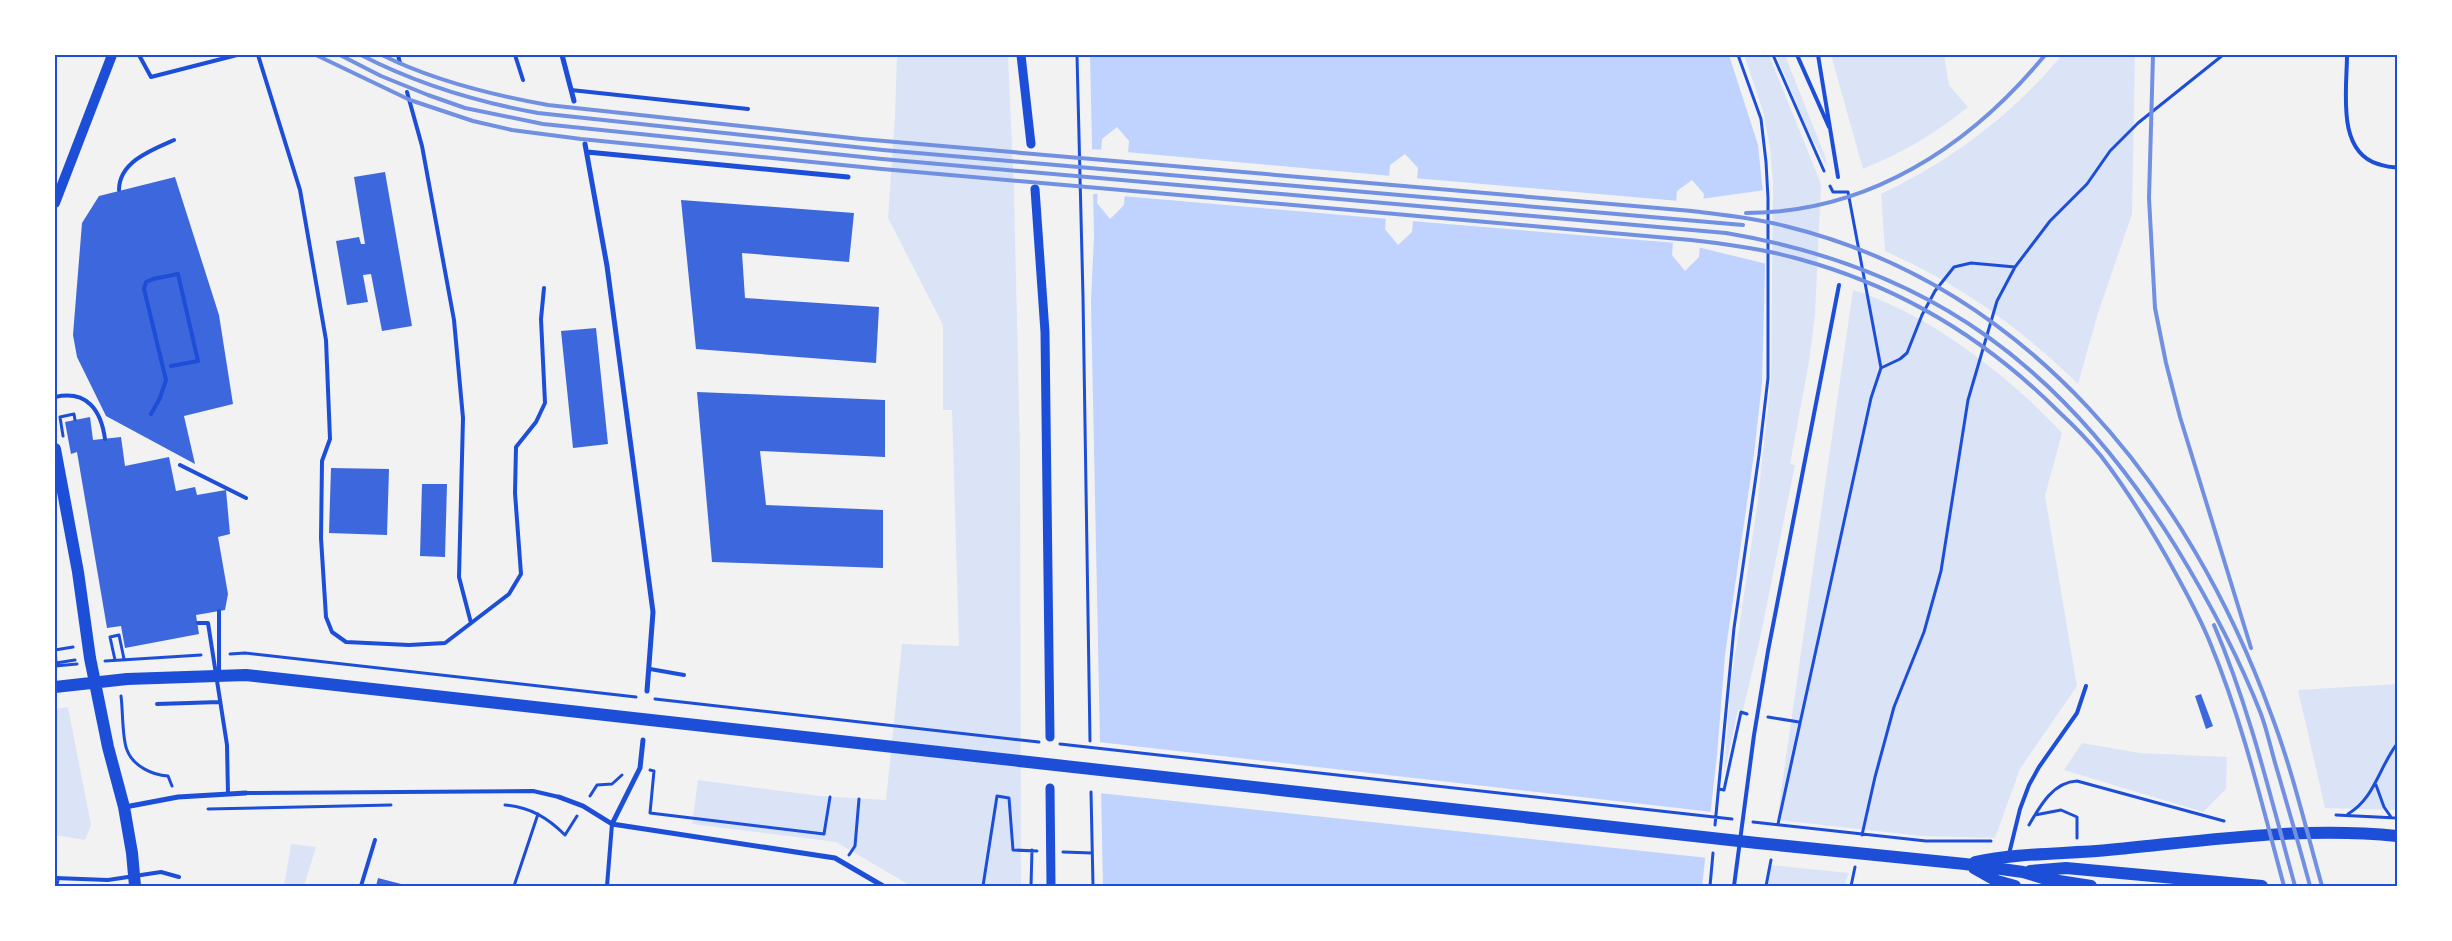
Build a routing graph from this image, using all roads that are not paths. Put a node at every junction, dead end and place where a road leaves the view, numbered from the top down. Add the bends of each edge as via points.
1 (112, 55) edge
2 (139, 55) edge
3 (237, 55) edge
4 (258, 55) edge
5 (398, 55) edge
6 (515, 55) edge
7 (562, 55) edge
8 (1020, 55) edge
9 (1797, 55) edge
10 (1818, 55) edge
11 (2347, 55) edge
12 (400, 63) dead end
13 (523, 80) dead end
14 (571, 90) junction
15 (407, 92) dead end
16 (574, 101) dead end
17 (748, 109) dead end
18 (1832, 134) junction
19 (174, 140) dead end
20 (585, 144) dead end
21 (1031, 144) dead end
22 (586, 152) junction
23 (2397, 167) edge
24 (848, 177) dead end
25 (1838, 177) dead end
26 (1035, 189) dead end
27 (119, 190) dead end
28 (55, 203) edge
29 (1839, 285) dead end
30 (544, 288) dead end
31 (171, 366) dead end
32 (55, 397) edge
33 (152, 414) dead end
34 (105, 439) dead end
35 (56, 453) edge
36 (180, 465) dead end
37 (246, 498) dead end
38 (218, 611) dead end
39 (198, 623) dead end
40 (471, 623) junction
41 (650, 669) junction
42 (684, 675) dead end
43 (2086, 686) dead end
44 (55, 687) edge
45 (647, 691) dead end
46 (220, 702) junction
47 (157, 704) dead end
48 (1050, 737) dead end
49 (643, 740) dead end
50 (1050, 788) dead end
51 (246, 793) joint
52 (228, 794) junction
53 (559, 797) joint
54 (124, 807) junction
55 (612, 824) junction
56 (2397, 836) edge
57 (375, 840) dead end
58 (2008, 859) dead end
59 (1965, 864) junction
60 (2006, 868) dead end
61 (2023, 872) junction
62 (178, 877) dead end
63 (56, 878) edge
64 (135, 881) edge
65 (56, 886) edge
66 (361, 886) edge
67 (607, 886) edge
68 (883, 886) edge
69 (1051, 886) edge
70 (1734, 886) edge
71 (2002, 886) edge
72 (2015, 886) edge
73 (2091, 886) edge
74 (2262, 886) edge

1 - 28 main road
2 - 3 lane via 151,77
4 - 40 lane via 300,190 326,340 330,439 322,461 321,538 326,617 332,632 346,642 380,645 445,643
5 - 12 lane
6 - 13 lane
7 - 14 street
8 - 21 street
9 - 18 lane
10 - 18 lane
11 - 23 lane via 2347,125 2354,148 2369,161
14 - 16 street
14 - 17 lane
15 - 40 lane via 422,146 454,320 463,418 459,577
18 - 25 lane
19 - 27 lane via 124,171
20 - 22 street
22 - 24 street
22 - 41 street via 607,266 652,612
26 - 48 street via 1045,332
29 - 70 lane via 1766,660
30 - 40 lane via 544,403 536,422 516,448 515,493 521,574 509,594
31 - 33 lane via 198,360 178,274 146,282 144,289 166,380
32 - 34 lane via 79,396 90,404 103,423
35 - 54 main road via 99,709
36 - 37 lane
38 - 46 lane
39 - 46 lane via 208,622
41 - 42 lane
41 - 45 street
43 - 58 lane via 2077,712 2029,785
44 - 59 main road via 127,679 246,675
46 - 47 lane
46 - 52 lane via 227,744
49 - 55 street via 640,768
50 - 69 street
51 - 52 street
51 - 53 lane via 533,791
52 - 54 street
53 - 55 street via 583,806
54 - 64 main road
55 - 67 lane
55 - 68 street via 835,858
56 - 59 main road via 2363,832 2247,837 2000,857
57 - 66 lane
59 - 61 main road
59 - 72 main road via 1997,881
60 - 71 lane
61 - 73 main road
61 - 74 main road via 2066,868
62 - 64 lane via 161,872
63 - 64 lane
63 - 65 lane

